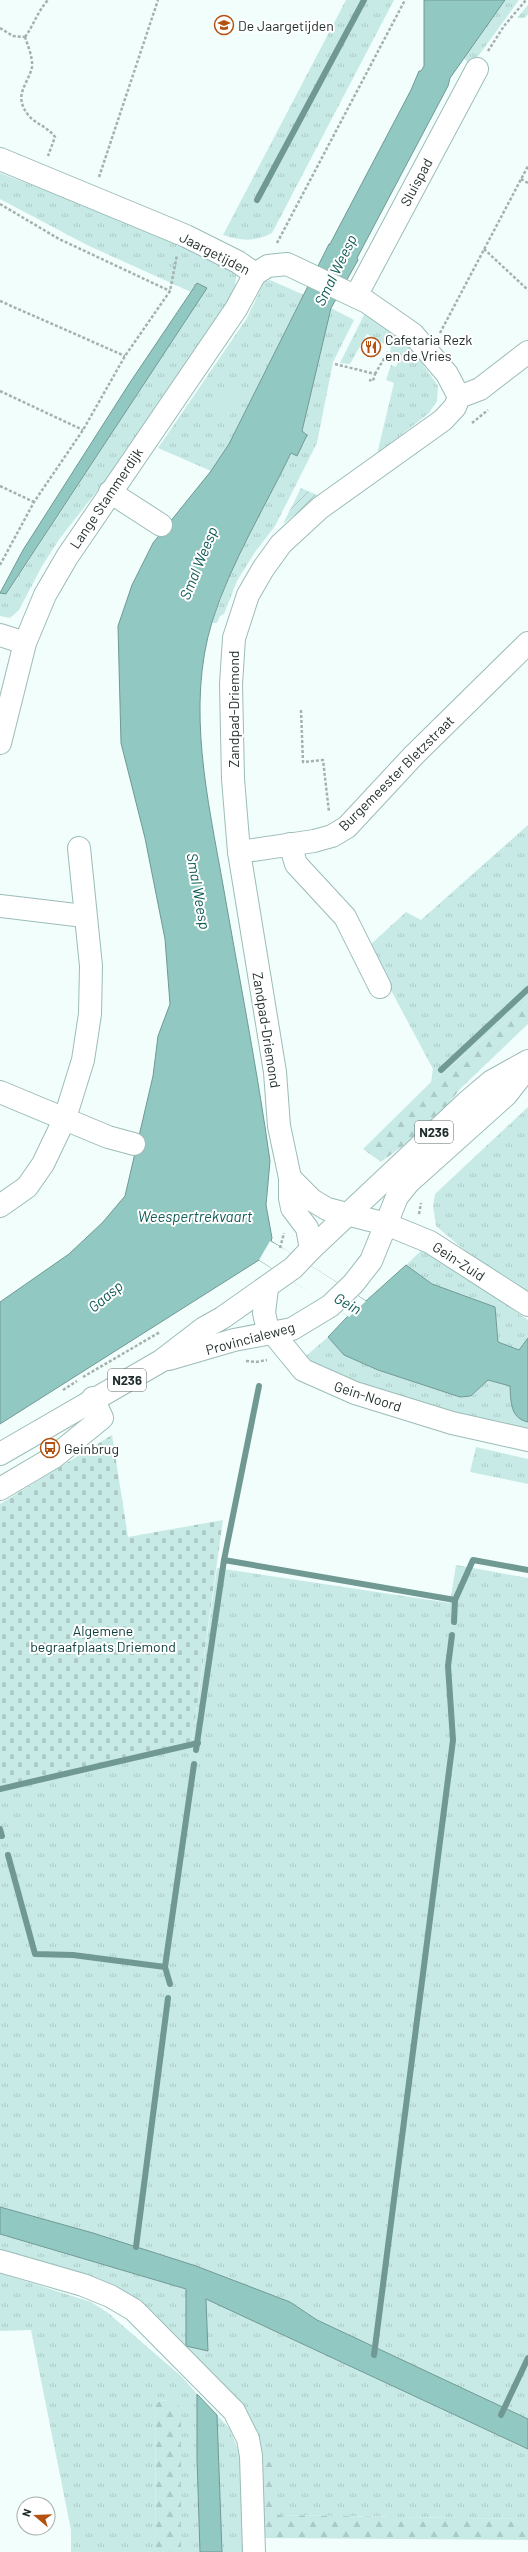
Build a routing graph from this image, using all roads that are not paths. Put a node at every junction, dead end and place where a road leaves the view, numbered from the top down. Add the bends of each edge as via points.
1 (477, 69) road end
2 (0, 159) edge
3 (262, 270) junction
4 (350, 294) junction
5 (528, 352) edge
6 (459, 397) junction
7 (110, 492) junction
8 (161, 526) dead end
9 (0, 635) edge
10 (25, 643) junction
11 (528, 643) edge
12 (0, 743) edge
13 (290, 844) junction
14 (79, 848) dead end
15 (239, 852) junction
16 (0, 906) edge
17 (84, 916) junction
18 (380, 987) dead end
19 (528, 1061) edge
20 (528, 1067) edge
21 (0, 1092) edge
22 (65, 1118) junction
23 (134, 1144) dead end
24 (290, 1178) junction
25 (0, 1205) edge
26 (348, 1214) junction
27 (386, 1224) junction
28 (306, 1254) junction
29 (275, 1282) junction
30 (528, 1305) edge
31 (271, 1332) junction
32 (161, 1361) junction
33 (93, 1398) junction
34 (528, 1440) edge
35 (0, 1454) edge
36 (0, 1489) edge
37 (0, 2261) edge
38 (254, 2552) edge

1 - 4 street, Sluispad
2 - 3 street, Jaargetijden
3 - 4 street, Jaargetijden via 287,264
3 - 7 street, Lange Stammerdijk
4 - 6 street, Jaargetijden via 388,315 413,334 447,374
5 - 6 street via 480,389
6 - 15 street, Zandpad-Driemond via 455,407 442,420 320,508 276,550 248,595 234,638 231,669 233,779
7 - 8 street
7 - 10 street, Lange Stammerdijk via 66,556
9 - 10 street
10 - 12 street, Lange Stammerdijk
11 - 13 street, Burgemeester Bletzstraat via 414,755 347,827 332,836
13 - 15 street, Burgemeester Bletzstraat
13 - 18 street via 296,864 345,917
14 - 17 street
15 - 24 street, Zandpad-Driemond via 275,1072 279,1126
16 - 17 street
17 - 22 street via 91,966 90,1014 83,1060
19 - 26 street, Provincialeweg / N236 via 492,1081 466,1103
20 - 27 street, Provincialeweg / N236 via 506,1095 409,1182 397,1197
21 - 22 street
22 - 23 street via 108,1137
22 - 25 street via 43,1164 31,1182
24 - 26 street via 312,1200 327,1209
24 - 28 street, Zandpad-Driemond via 292,1208 306,1228
26 - 27 street
26 - 28 street, Provincialeweg / N236
27 - 30 street, Gein-Zuid via 430,1242
27 - 31 street, Provincialeweg / N236 via 372,1261 348,1290 330,1306 292,1329
28 - 29 street, Provincialeweg / N236
29 - 31 street, Gein-Noord via 265,1320
29 - 32 street, Provincialeweg / N236 via 204,1328
31 - 32 street, Provincialeweg / N236
31 - 34 street, Gein-Noord via 304,1370 326,1382 452,1423
32 - 33 street, Provincialeweg / N236
33 - 35 street, Provincialeweg / N236
33 - 36 street via 102,1418 54,1457
37 - 38 street via 83,2285 110,2296 134,2310 234,2410 248,2439 251,2456

